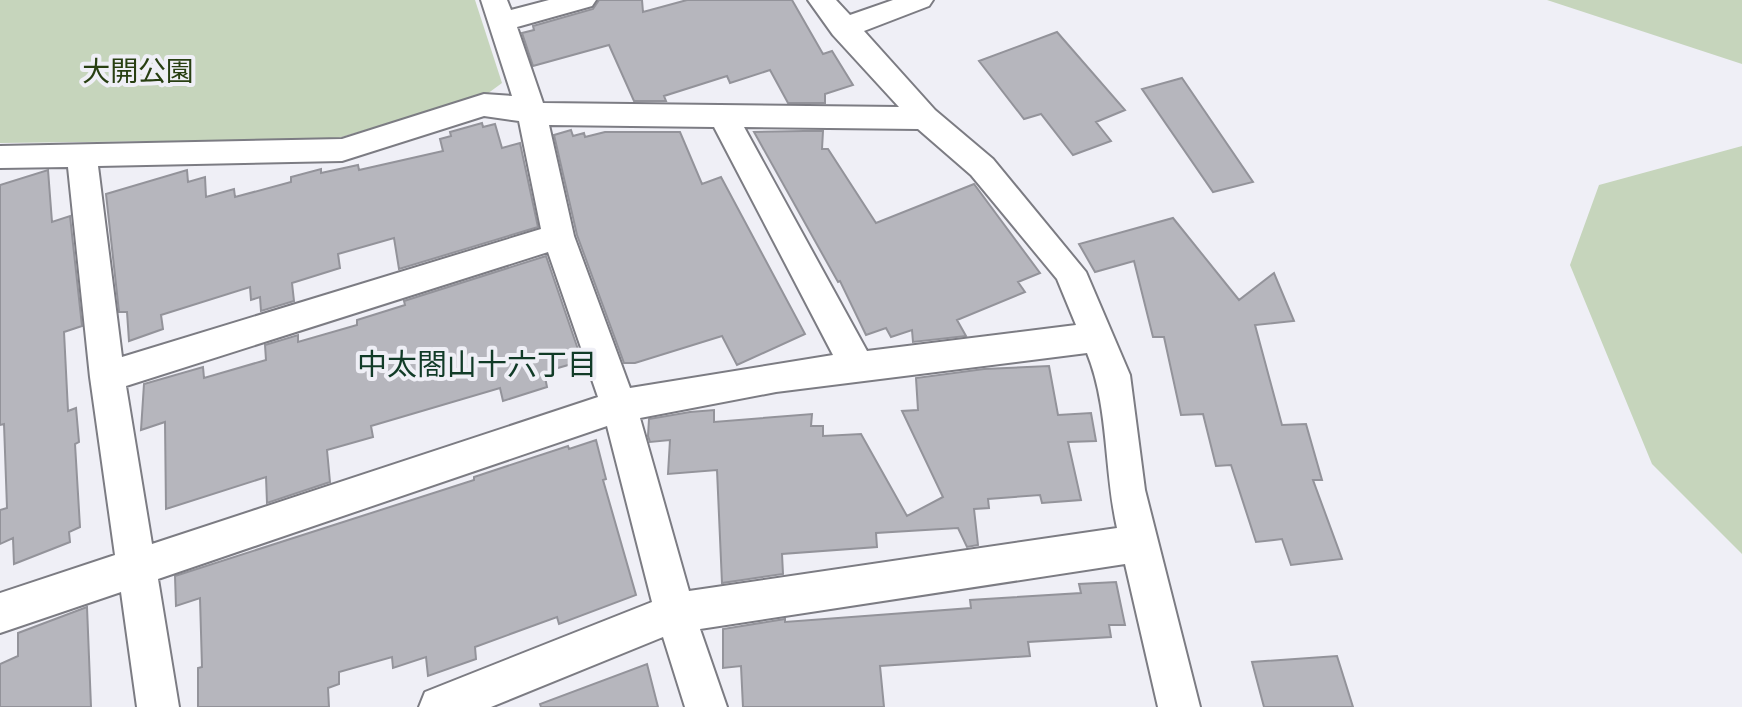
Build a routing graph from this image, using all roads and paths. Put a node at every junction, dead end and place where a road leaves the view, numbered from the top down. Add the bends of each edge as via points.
1 (583, 0) edge
2 (821, 0) edge
3 (920, 0) edge
4 (498, 11) edge
5 (843, 28) junction
6 (532, 114) junction
7 (724, 117) junction
8 (925, 118) junction
9 (82, 156) junction
10 (0, 157) edge
11 (558, 236) junction
12 (1098, 337) junction
13 (858, 368) junction
14 (107, 377) junction
15 (619, 406) junction
16 (1140, 543) junction
17 (135, 565) junction
18 (0, 613) edge
19 (675, 613) junction
20 (158, 707) edge
21 (440, 707) edge
22 (706, 707) edge
23 (1179, 707) edge

1 - 4 street
2 - 5 street
3 - 5 street
4 - 6 street
5 - 8 street
6 - 7 street
6 - 9 street via 484,105 342,150
6 - 11 street
7 - 8 street
7 - 13 street
8 - 12 street via 982,167 1037,230 1070,272
9 - 10 street
9 - 14 street
11 - 14 street
11 - 15 street
12 - 13 street
12 - 16 street via 1113,375 1127,490
13 - 15 street
14 - 17 street
15 - 17 street
15 - 19 street
16 - 19 street
16 - 23 street
17 - 18 street
17 - 20 street
19 - 21 street
19 - 22 street

